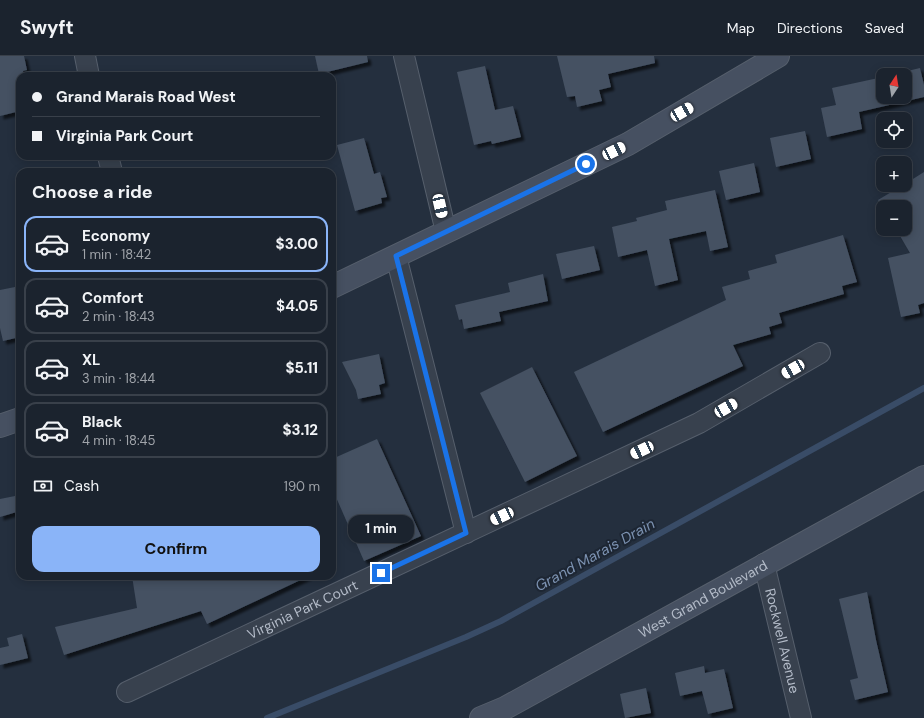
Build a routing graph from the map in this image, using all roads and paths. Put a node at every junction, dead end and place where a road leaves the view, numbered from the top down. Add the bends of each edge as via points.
1 (85, 56) edge
2 (404, 56) edge
3 (778, 56) edge
4 (88, 72) edge
5 (446, 232) junction
6 (396, 256) junction
7 (336, 285) edge
8 (820, 353) dead end
9 (16, 420) edge
10 (0, 426) edge
11 (924, 477) edge
12 (466, 533) junction
13 (764, 564) junction
14 (127, 692) dead end
15 (506, 713) edge
16 (481, 718) edge
17 (801, 718) edge

1 - 4 street
2 - 5 street
3 - 5 street via 628,144
5 - 6 street
6 - 7 street
6 - 12 street
8 - 12 street, Virginia Park Court via 699,423
9 - 10 street
11 - 13 street, West Grand Boulevard
12 - 14 street, Virginia Park Court
13 - 15 street, West Grand Boulevard
13 - 17 street, Rockwell Avenue
15 - 16 street, West Grand Boulevard

